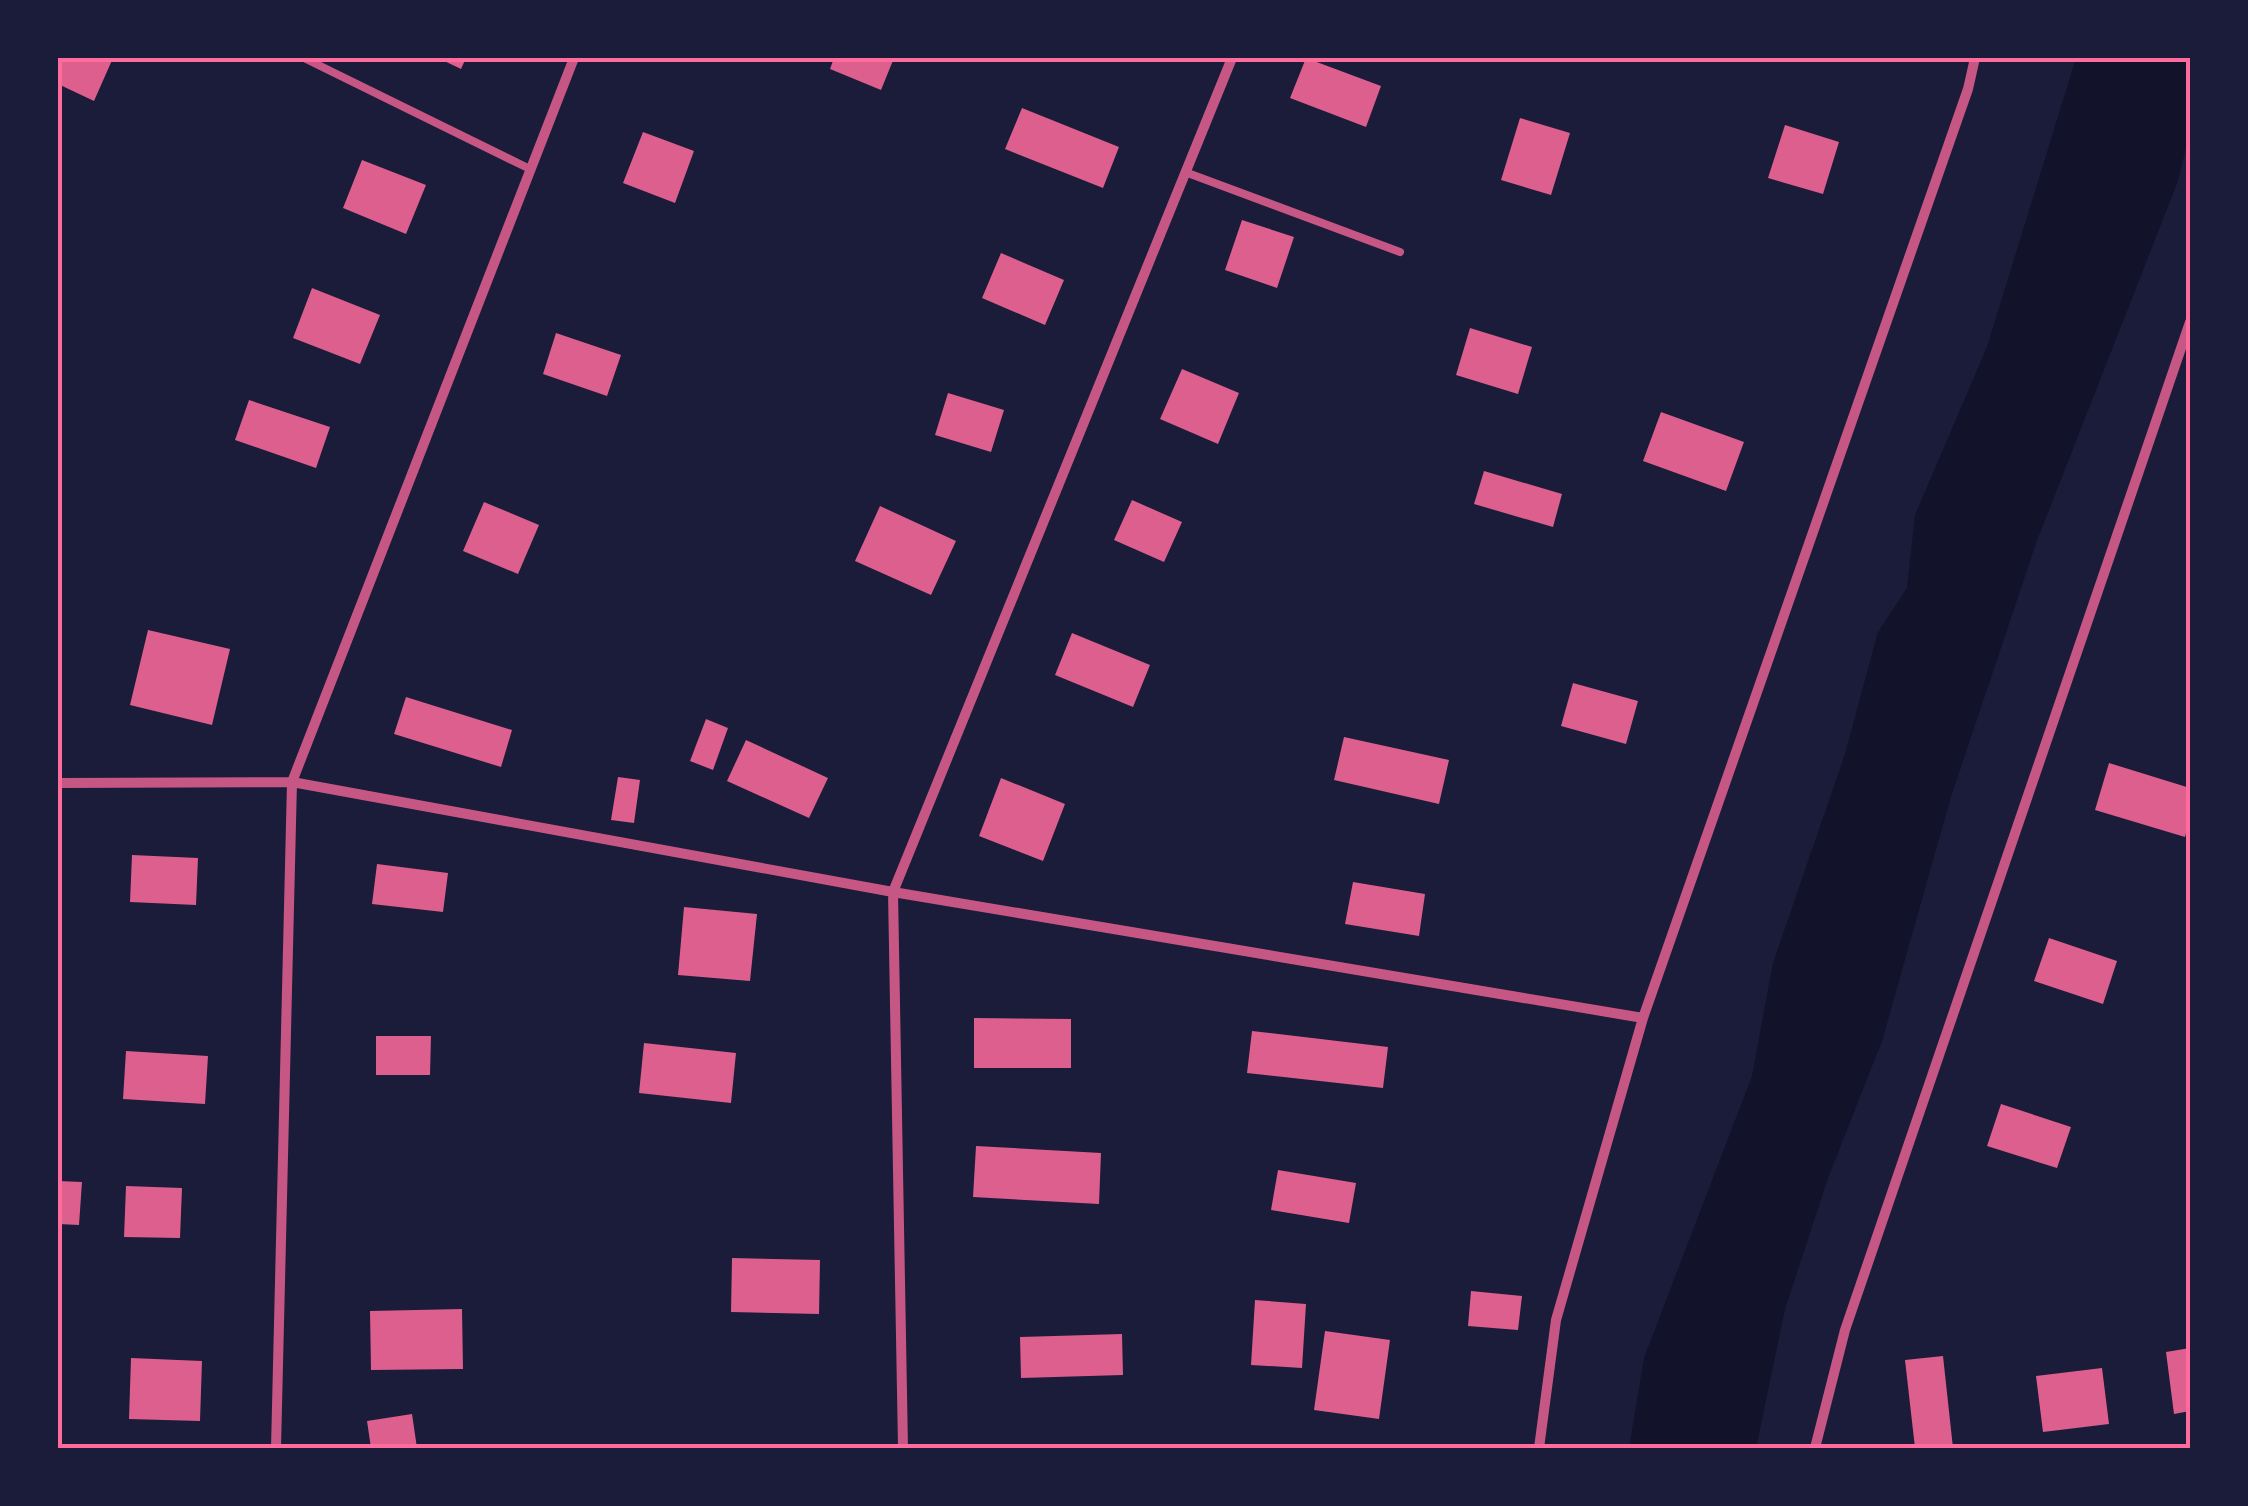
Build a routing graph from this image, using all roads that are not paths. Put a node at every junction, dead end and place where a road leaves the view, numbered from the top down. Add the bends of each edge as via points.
1 (304, 58) edge
2 (574, 58) edge
3 (1232, 58) edge
4 (1975, 58) edge
5 (530, 169) junction
6 (1186, 172) junction
7 (1400, 252) dead end
8 (2190, 322) edge
9 (292, 782) junction
10 (58, 784) edge
11 (893, 892) junction
12 (1643, 1018) junction
13 (276, 1448) edge
14 (903, 1448) edge
15 (1539, 1448) edge
16 (1815, 1448) edge

1 - 5 lane
2 - 5 street
3 - 6 street
4 - 12 street
5 - 9 street
6 - 7 lane
6 - 11 street
8 - 16 street via 1851,1311
9 - 10 street
9 - 11 street
9 - 13 street
11 - 12 street
11 - 14 street
12 - 15 street via 1556,1320

